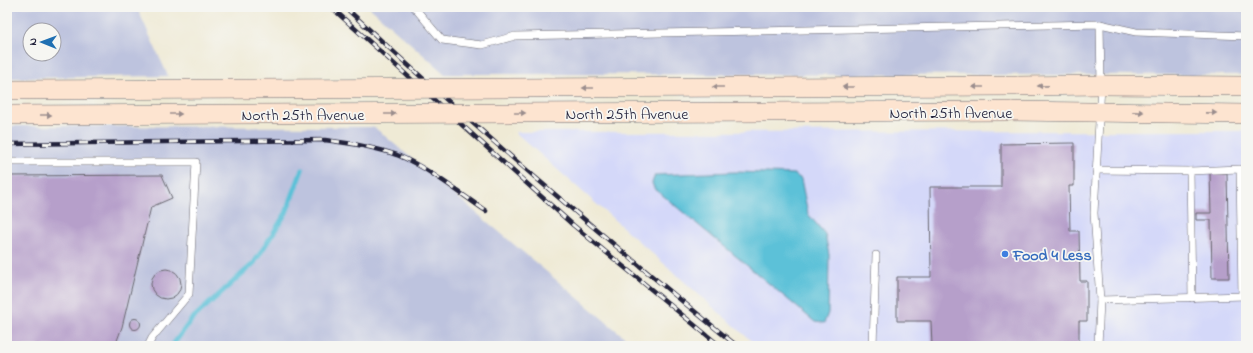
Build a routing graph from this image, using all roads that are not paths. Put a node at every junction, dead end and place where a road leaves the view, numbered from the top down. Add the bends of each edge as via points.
1 (414, 7) edge
2 (1100, 24) junction
3 (1246, 36) edge
4 (1101, 85) junction
5 (1246, 86) edge
6 (7, 90) edge
7 (1099, 111) junction
8 (1246, 114) edge
9 (7, 115) edge
10 (7, 162) edge
11 (1243, 169) edge
12 (1096, 170) junction
13 (1190, 171) junction
14 (876, 255) dead end
15 (1244, 296) edge
16 (1192, 298) junction
17 (1100, 300) junction
18 (148, 346) edge
19 (873, 346) edge
20 (1098, 346) edge

1 - 2 lane via 442,40 482,45 515,36
2 - 3 lane via 1136,32
2 - 4 lane
4 - 5 main road, North 25th Avenue
4 -> 6 main road, North 25th Avenue, bridge
4 - 7 lane
7 -> 8 main road, North 25th Avenue
9 -> 7 main road, North 25th Avenue, bridge
7 - 12 lane
10 - 18 lane via 196,162 189,294
11 - 13 lane
11 - 15 lane
12 - 13 lane
12 - 17 lane via 1094,213
13 - 16 lane
14 - 19 lane
15 - 16 lane
16 - 17 lane
17 - 20 lane

